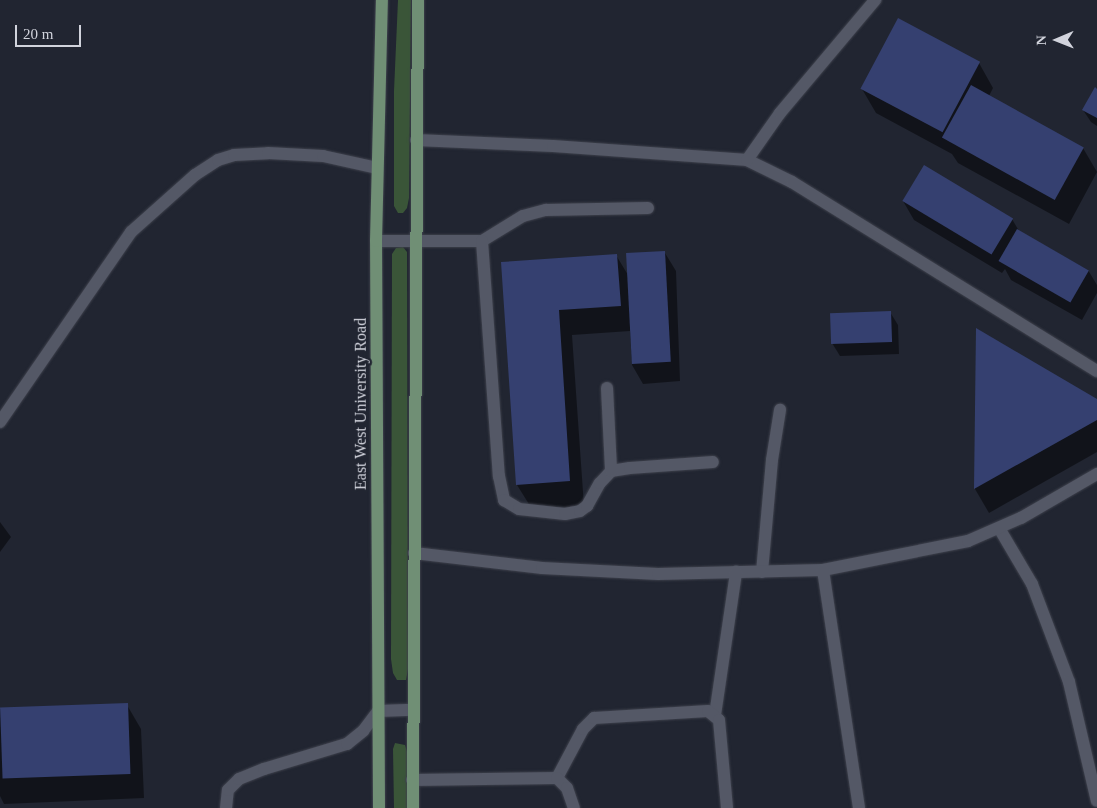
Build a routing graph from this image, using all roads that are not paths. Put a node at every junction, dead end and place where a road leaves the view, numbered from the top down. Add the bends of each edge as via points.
1 (382, 0) edge
2 (418, 0) edge
3 (874, 0) edge
4 (416, 140) junction
5 (747, 160) junction
6 (377, 168) junction
7 (648, 208) dead end
8 (376, 241) junction
9 (415, 241) junction
10 (482, 241) junction
11 (1097, 371) edge
12 (607, 388) dead end
13 (780, 410) dead end
14 (0, 422) edge
15 (713, 462) dead end
16 (611, 471) junction
17 (1097, 474) edge
18 (999, 528) junction
19 (414, 554) junction
20 (822, 570) junction
21 (736, 572) junction
22 (762, 572) junction
23 (412, 710) junction
24 (378, 711) junction
25 (715, 715) junction
26 (557, 778) junction
27 (412, 780) junction
28 (1097, 801) edge
29 (226, 808) edge
30 (379, 808) edge
31 (413, 808) edge
32 (574, 808) edge
33 (728, 808) edge
34 (859, 808) edge

1 - 6 main road, East West University Road
2 - 4 main road
3 - 5 street via 780,113
4 - 5 street
4 - 9 main road
5 - 11 street via 792,182
6 - 8 main road, East West University Road
6 - 14 street via 324,156 268,153 234,155 218,160 195,175 131,232
7 - 10 street via 546,210 523,216
8 - 9 street
8 - 24 main road, East West University Road
9 - 10 street
9 - 19 main road
10 - 16 street via 499,476 504,500 519,509 544,513 580,511
12 - 16 street
13 - 22 street
15 - 16 street
17 - 18 street
18 - 20 street via 968,541
18 - 28 street via 1032,584 1070,682
19 - 21 street via 542,568 658,574
19 - 23 main road
20 - 22 street
20 - 34 street
21 - 22 street
21 - 25 street
23 - 24 street
23 - 27 main road
24 - 29 street via 363,731 347,744 264,769 239,780 228,790
24 - 30 main road, East West University Road
25 - 26 street via 697,711 594,718 582,729
25 - 33 street via 720,724
26 - 27 street
26 - 32 street via 567,788
27 - 31 main road

